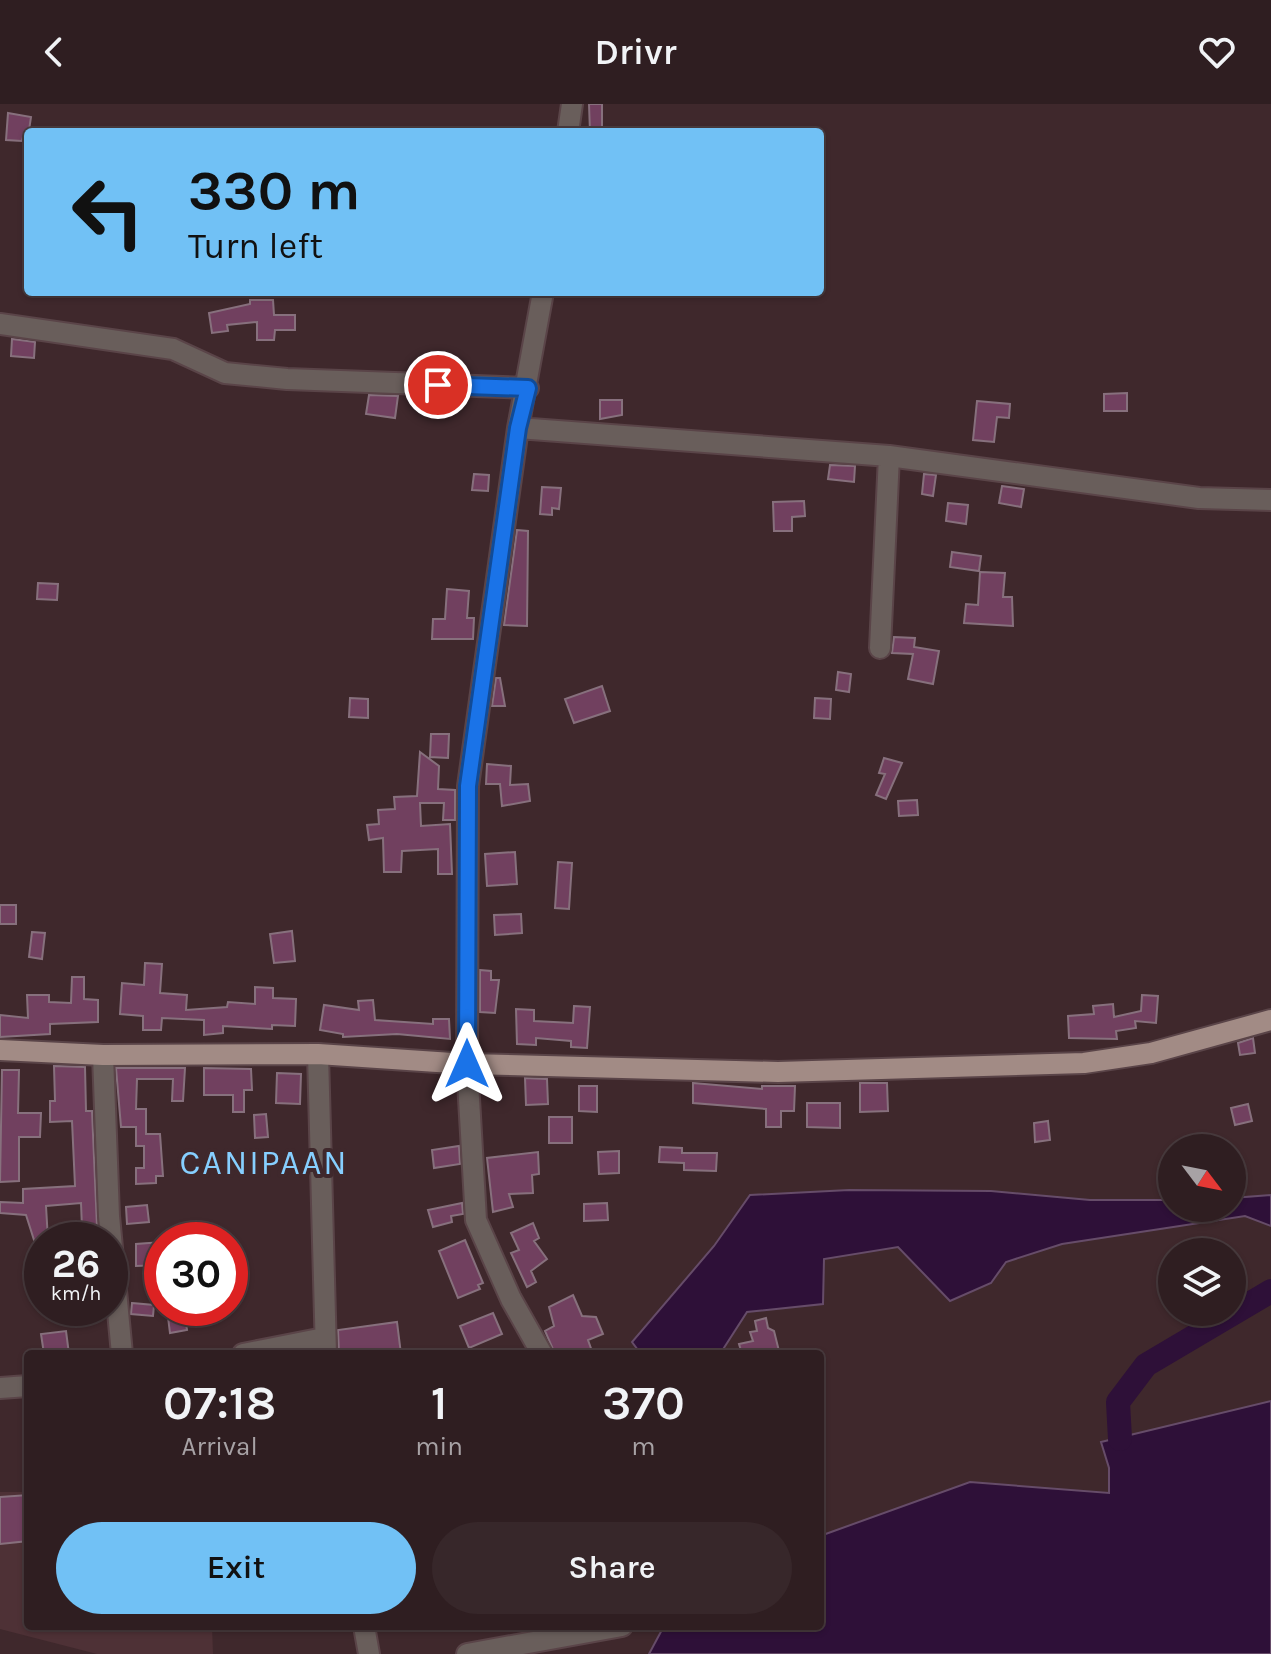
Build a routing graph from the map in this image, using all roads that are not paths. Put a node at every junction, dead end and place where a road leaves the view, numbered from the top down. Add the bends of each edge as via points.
1 (572, 104) edge
2 (569, 128) edge
3 (542, 296) edge
4 (0, 324) edge
5 (528, 388) junction
6 (518, 428) junction
7 (889, 456) junction
8 (1271, 500) edge
9 (880, 648) dead end
10 (1271, 1020) edge
11 (0, 1050) edge
12 (318, 1054) junction
13 (103, 1055) junction
14 (467, 1064) junction
15 (325, 1346) edge
16 (122, 1350) edge
17 (284, 1350) edge
18 (540, 1350) edge
19 (24, 1386) edge
20 (0, 1388) edge
21 (365, 1630) edge
22 (600, 1630) edge
23 (369, 1654) edge
24 (467, 1654) edge

1 - 2 street
3 - 5 street
4 - 5 street via 173,349 225,373
5 - 6 street
6 - 7 street
6 - 14 street via 468,786
7 - 8 street via 1199,498
7 - 9 street
10 - 14 main road via 1151,1053 1084,1063 778,1072
11 - 13 main road
12 - 13 main road
12 - 14 main road
12 - 15 street
13 - 16 street via 109,1216
14 - 18 street via 476,1220
15 - 17 street
19 - 20 street
21 - 23 street
22 - 24 street

